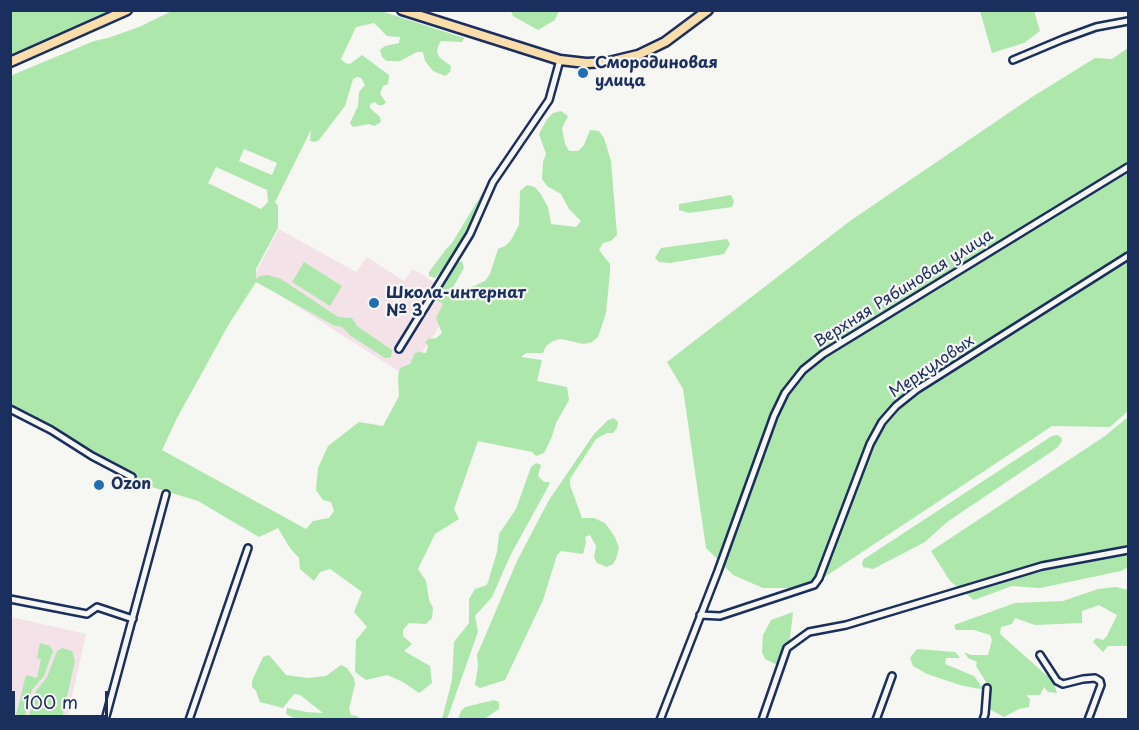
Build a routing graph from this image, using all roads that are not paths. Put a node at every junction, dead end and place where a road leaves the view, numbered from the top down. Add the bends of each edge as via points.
1 (127, 10) edge
2 (402, 10) edge
3 (708, 10) edge
4 (1128, 21) edge
5 (560, 60) junction
6 (1013, 60) dead end
7 (10, 62) edge
8 (1128, 167) edge
9 (1128, 256) edge
10 (399, 349) dead end
11 (10, 409) edge
12 (132, 477) dead end
13 (166, 494) dead end
14 (248, 548) dead end
15 (1128, 550) edge
16 (10, 599) edge
17 (700, 615) junction
18 (133, 619) junction
19 (1040, 655) dead end
20 (892, 676) dead end
21 (987, 688) dead end
22 (105, 720) edge
23 (189, 720) edge
24 (660, 720) edge
25 (762, 720) edge
26 (876, 720) edge
27 (983, 720) edge
28 (1088, 720) edge

1 - 7 main road
2 - 5 main road
3 - 5 main road via 665,42 638,55 609,62
4 - 6 street via 1096,27
5 - 10 street via 549,100 493,182 470,234
8 - 17 street, Верхняя Рябиновая улица via 823,354 804,370 785,393 774,416
9 - 17 street, Меркуловых via 896,406 870,444 814,585 720,616
11 - 12 street
13 - 18 street
14 - 23 street
15 - 25 street via 1042,566 846,625 808,632 783,655
16 - 18 street via 87,614 97,607
17 - 24 street, Верхняя Рябиновая улица
18 - 22 street
19 - 28 street via 1063,684 1095,678 1100,681
20 - 26 street
21 - 27 street

